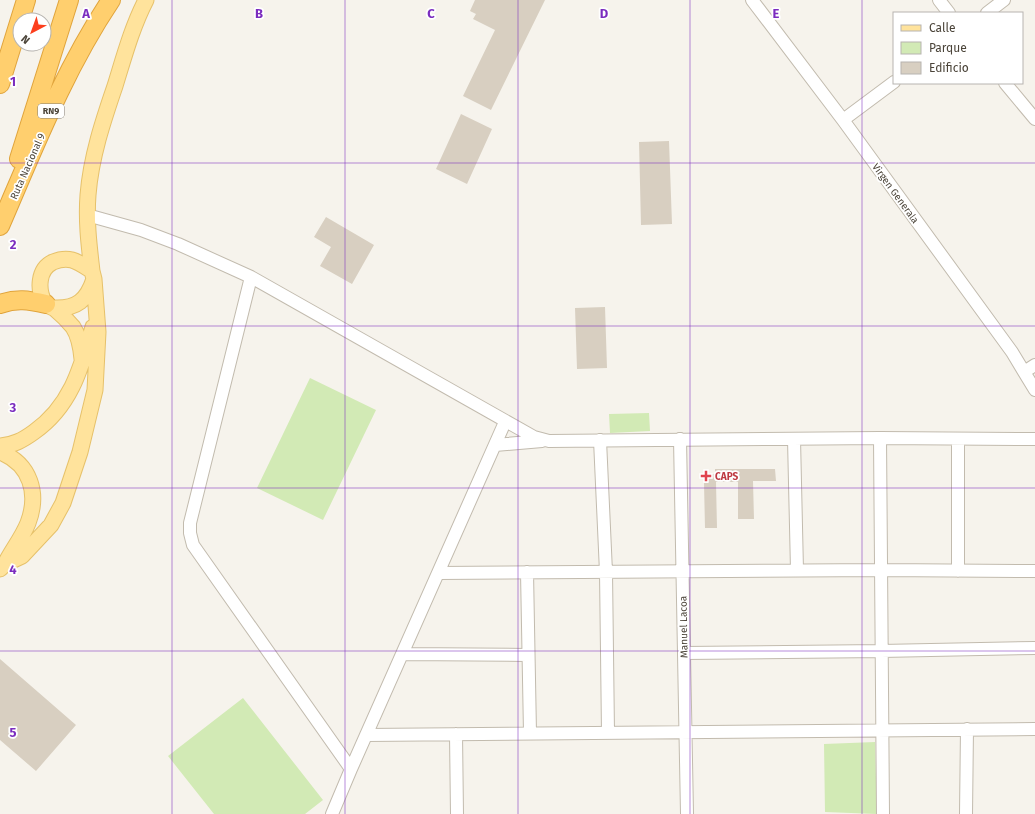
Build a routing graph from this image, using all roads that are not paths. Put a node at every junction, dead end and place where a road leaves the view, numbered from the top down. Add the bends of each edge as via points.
1 (26, 0) edge
2 (68, 0) edge
3 (111, 0) edge
4 (146, 0) edge
5 (752, 0) edge
6 (939, 0) edge
7 (1004, 0) edge
8 (948, 12) edge
9 (988, 12) edge
10 (893, 83) edge
11 (0, 84) edge
12 (1006, 84) edge
13 (1035, 119) edge
14 (843, 120) junction
15 (87, 215) junction
16 (0, 218) edge
17 (0, 226) edge
18 (93, 275) junction
19 (251, 277) junction
20 (0, 304) edge
21 (50, 306) junction
22 (97, 312) junction
23 (83, 361) junction
24 (1035, 365) edge
25 (1024, 372) junction
26 (1035, 390) edge
27 (505, 422) junction
28 (880, 438) junction
29 (680, 439) junction
30 (794, 439) junction
31 (958, 439) junction
32 (1035, 439) edge
33 (600, 440) junction
34 (549, 441) junction
35 (495, 445) junction
36 (0, 446) edge
37 (0, 452) edge
38 (3, 567) edge
39 (797, 570) junction
40 (881, 570) junction
41 (682, 571) junction
42 (958, 571) junction
43 (1035, 571) edge
44 (527, 572) junction
45 (606, 572) junction
46 (438, 573) junction
47 (1035, 648) edge
48 (881, 651) junction
49 (684, 653) junction
50 (402, 654) junction
51 (528, 655) junction
52 (1035, 728) edge
53 (967, 729) junction
54 (882, 730) junction
55 (686, 732) junction
56 (530, 733) junction
57 (608, 733) junction
58 (456, 734) junction
59 (366, 735) junction
60 (351, 769) junction
61 (332, 814) edge
62 (457, 814) edge
63 (687, 814) edge
64 (883, 814) edge
65 (966, 814) edge

1 - 11 highway
2 - 16 highway
3 - 17 highway, Ruta Nacional 9 / RN9 via 59,93
4 - 15 main road via 128,44 94,153
5 - 14 street, Virgen Generala
6 - 8 street
7 - 9 street
10 - 14 street
12 - 13 street
14 - 25 street, Virgen Generala
15 - 18 main road
15 - 19 street via 163,238
18 - 21 main road via 90,291 84,299 65,309
18 - 21 main road via 76,260 61,259 49,264 41,276 40,290
18 - 22 main road
19 - 27 street
19 - 60 street via 190,523 190,533 193,545
20 - 21 highway via 25,299
21 - 23 main road via 73,327 80,341
22 - 23 main road
22 - 38 main road via 98,356 94,399 68,488 51,525 22,556
23 - 36 main road via 65,401 54,415 22,440 8,446
24 - 25 street
25 - 26 street, Virgen Generala
27 - 34 street via 534,438
27 - 35 street
28 - 30 street
28 - 31 street
28 - 40 street
29 - 30 street
29 - 33 street
29 - 41 street, Manuel Lacoa
30 - 39 street
31 - 32 street
31 - 42 street
33 - 34 street
33 - 45 street
34 - 35 street
35 - 46 street
37 - 38 main road via 23,468 29,477 33,497 28,523
39 - 40 street
39 - 41 street
40 - 42 street
40 - 48 street
41 - 45 street
41 - 49 street, Manuel Lacoa
42 - 43 street
44 - 45 street
44 - 46 street
44 - 51 street
45 - 57 street
46 - 50 street
47 - 48 street
48 - 49 street
48 - 54 street
49 - 55 street, Manuel Lacoa
50 - 51 street
50 - 59 street
51 - 56 street
52 - 53 street
53 - 54 street
53 - 65 street
54 - 55 street
54 - 64 street
55 - 57 street
55 - 63 street, Manuel Lacoa
56 - 57 street
56 - 58 street
58 - 59 street
58 - 62 street
59 - 60 street
60 - 61 street

